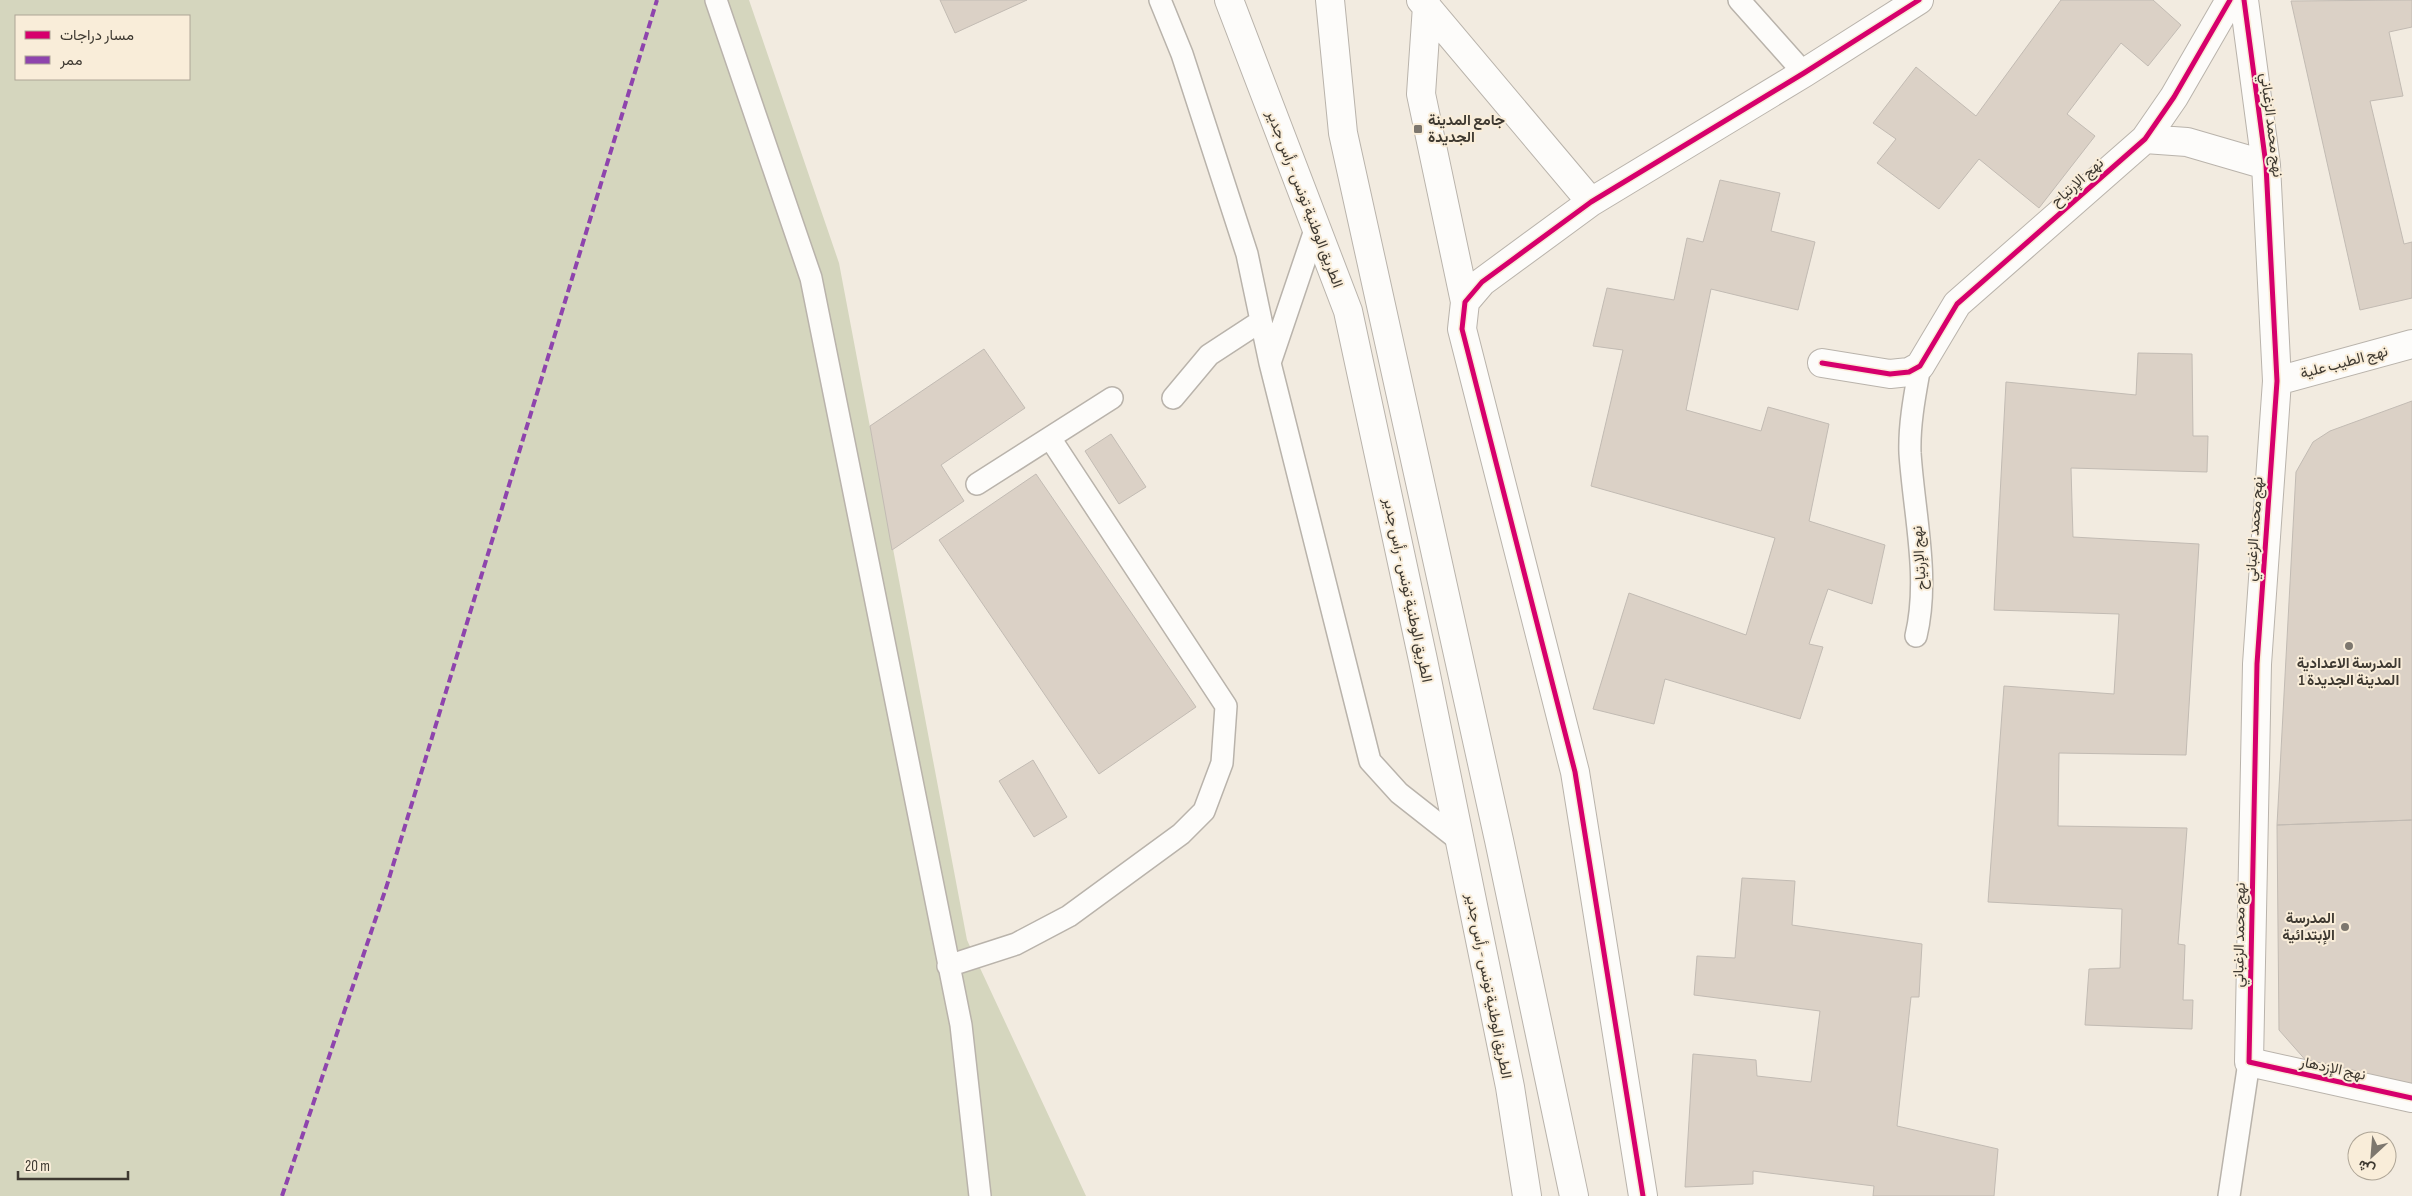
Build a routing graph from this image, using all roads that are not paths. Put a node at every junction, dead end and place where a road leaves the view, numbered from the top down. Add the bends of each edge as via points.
1 (716, 0) edge
2 (1160, 0) edge
3 (1229, 0) edge
4 (1330, 0) edge
5 (1739, 0) edge
6 (1919, 0) edge
7 (2230, 0) edge
8 (2244, 0) edge
9 (1424, 3) edge
10 (1804, 73) junction
11 (2145, 139) junction
12 (2266, 164) junction
13 (1591, 202) junction
14 (1316, 227) junction
15 (1464, 302) junction
16 (1261, 321) junction
17 (2412, 344) edge
18 (1822, 363) dead end
19 (1270, 364) junction
20 (1920, 366) junction
21 (2277, 381) junction
22 (1112, 398) dead end
23 (1173, 398) dead end
24 (1050, 438) junction
25 (977, 484) dead end
26 (1916, 636) dead end
27 (1460, 841) junction
28 (948, 966) junction
29 (2249, 1062) junction
30 (2412, 1098) edge
31 (980, 1196) edge
32 (1527, 1196) edge
33 (1574, 1196) edge
34 (1642, 1196) edge
35 (2229, 1196) edge

1 - 28 lane via 811,278
2 - 16 lane via 1182,54 1244,244
3 - 14 street, الطريق الوطنية تونس - رأس جدير
4 - 33 street via 1343,133
5 - 10 lane
6 - 10 street
7 - 11 street, نهج الإرتياح via 2174,97
8 - 12 street, نهج محمد الزغباني
9 - 13 street
9 - 15 street via 1421,94
10 - 13 street
11 - 12 street via 2187,142
11 - 20 street, نهج الإرتياح via 1957,304
12 - 21 street, نهج محمد الزغباني
13 - 15 street via 1482,282
14 - 19 lane
14 - 27 street, الطريق الوطنية تونس - رأس جدير via 1348,311
15 - 34 street via 1462,328 1574,772
16 - 19 lane
16 - 23 lane via 1209,355
17 - 21 street, نهج الطيب علية
18 - 20 street via 1890,374 1909,372
19 - 27 lane via 1370,761 1399,793
20 - 26 lane, نهج الإرتياح via 1913,404 1910,451 1922,611
21 - 29 street, نهج محمد الزغباني via 2257,664
22 - 24 lane
24 - 25 lane
24 - 28 lane via 1226,706 1222,763 1204,811 1182,834 1069,916 1016,944
27 - 32 street, الطريق الوطنية تونس - رأس جدير via 1510,1087
28 - 31 lane via 961,1025
29 - 30 street, نهج الإزدهار
29 - 35 lane, نهج محمد الزغباني

